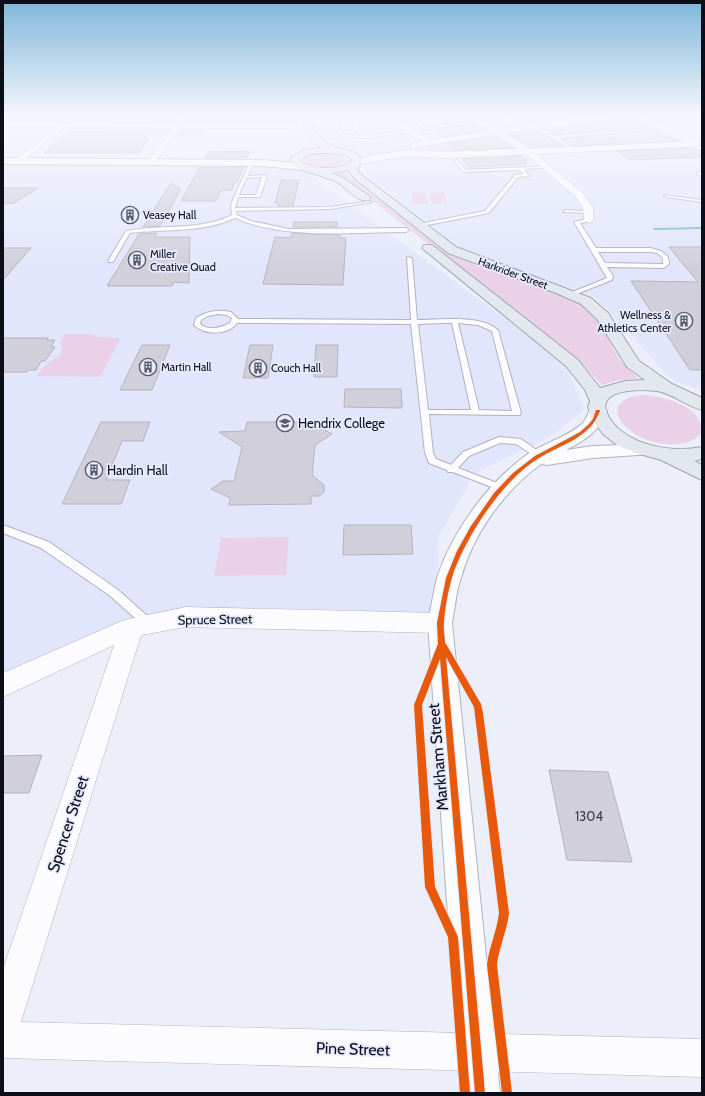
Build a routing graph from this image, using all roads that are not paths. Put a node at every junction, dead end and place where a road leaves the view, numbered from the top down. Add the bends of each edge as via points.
1 (250, 167) edge
2 (302, 167) edge
3 (344, 167) edge
4 (353, 167) edge
5 (462, 167) edge
6 (544, 167) edge
7 (548, 167) edge
8 (521, 168) junction
9 (316, 170) junction
10 (702, 172) edge
11 (246, 177) junction
12 (702, 177) edge
13 (237, 196) junction
14 (666, 196) dead end
15 (370, 202) junction
16 (702, 202) edge
17 (678, 204) dead end
18 (565, 212) dead end
19 (234, 213) junction
20 (589, 216) junction
21 (419, 226) junction
22 (406, 230) junction
23 (594, 250) junction
24 (409, 258) dead end
25 (110, 261) dead end
26 (604, 266) junction
27 (572, 294) junction
28 (235, 321) junction
29 (414, 322) junction
30 (455, 323) junction
31 (666, 388) junction
32 (698, 401) edge
33 (598, 406) junction
34 (425, 412) junction
35 (476, 413) junction
36 (646, 450) junction
37 (702, 453) edge
38 (666, 456) junction
39 (534, 459) junction
40 (451, 470) junction
41 (702, 473) edge
42 (502, 488) junction
43 (3, 529) edge
44 (440, 622) junction
45 (141, 625) junction
46 (3, 685) edge
47 (3, 1022) edge
48 (3, 1040) edge
49 (476, 1052) junction
50 (702, 1058) edge
51 (480, 1093) edge

1 - 11 lane
2 - 9 main road
3 - 9 main road
4 - 21 main road, Harkrider Street via 357,176
5 - 8 lane via 465,171
6 - 8 lane
7 - 20 street via 580,195 588,208
8 - 21 lane via 527,175 517,176 488,212
9 - 15 main road, Harkrider Street via 340,180
10 - 12 lane via 699,173
11 - 13 lane
11 - 13 lane via 265,176 258,196
13 - 19 lane
14 - 16 lane
15 - 19 lane via 331,208
15 - 22 main road, Harkrider Street
16 - 17 lane
18 - 20 lane
19 - 22 lane via 249,222 289,231
19 - 25 lane via 211,224 146,228 128,232
20 - 23 lane via 577,222
21 - 27 main road, Harkrider Street via 452,250
22 - 33 main road, Harkrider Street via 572,363 593,387
23 - 26 lane
23 - 26 lane via 651,250 666,258 664,266
24 - 29 lane
26 - 27 lane via 610,279
27 - 31 main road, Harkrider Street via 591,305 603,316 633,364
28 - 28 lane via 229,313 218,312 201,316 196,322 200,328 214,331 228,327
28 - 29 lane
29 - 30 lane
29 - 34 lane
30 - 35 lane
30 - 35 lane via 483,324 495,330 517,413
31 - 32 main road
31 - 33 main road via 640,385 616,388 603,394
33 - 36 main road, Harkrider Street via 604,424 614,434
33 - 39 street, Markham Street via 597,419 589,426 566,443
34 - 35 lane
34 - 40 lane via 432,461
36 - 38 main road, Harkrider Street
36 - 39 street via 593,452
37 - 38 main road
38 - 41 main road
39 - 40 lane via 518,441 499,440 466,454
39 - 42 street, Markham Street
40 - 42 lane
42 - 44 street, Markham Street via 473,526 451,572
43 - 45 lane via 45,545 113,592
44 - 45 street, Spruce Street via 186,617
44 - 49 street, Markham Street
45 - 46 street, Spruce Street via 91,644
45 - 47 street, Spencer Street
48 - 49 street, Pine Street
49 - 50 street, Pine Street
49 - 51 street, Markham Street

